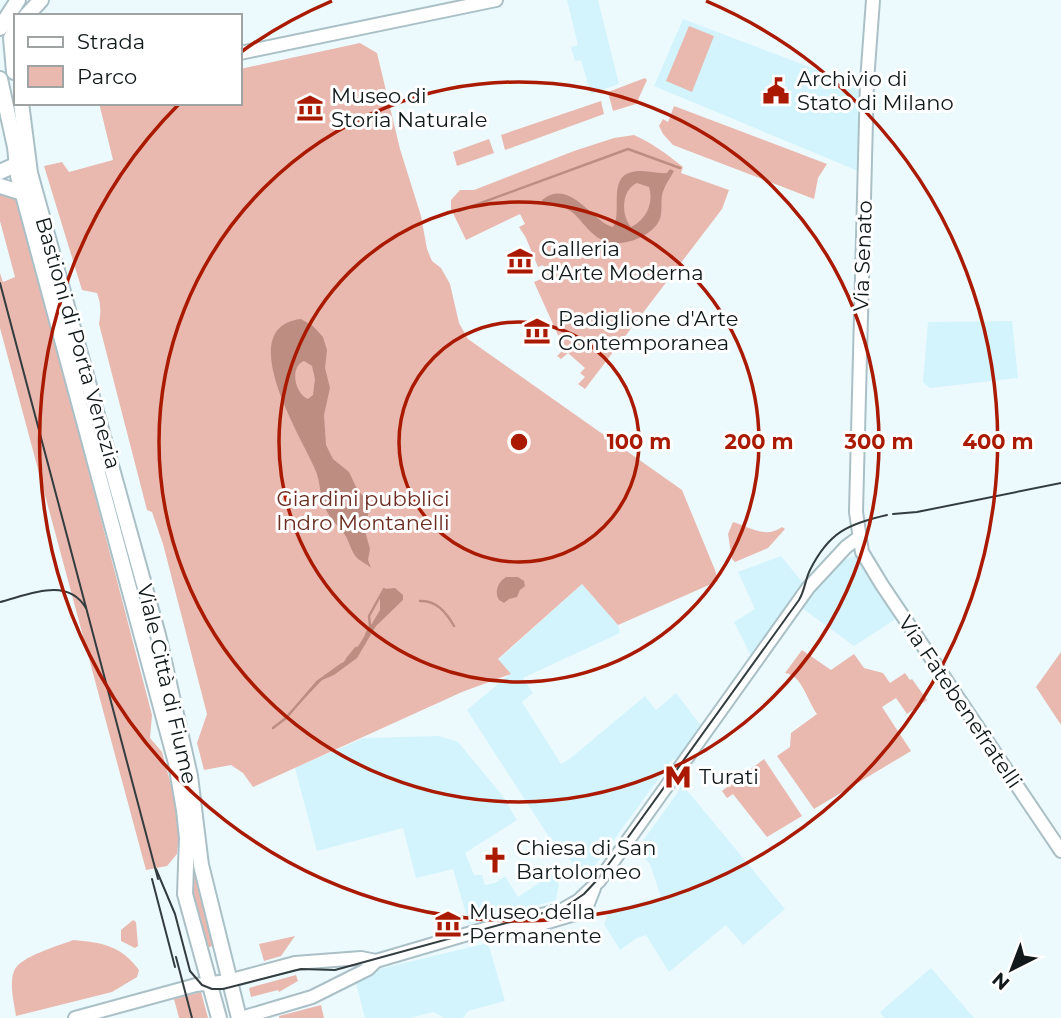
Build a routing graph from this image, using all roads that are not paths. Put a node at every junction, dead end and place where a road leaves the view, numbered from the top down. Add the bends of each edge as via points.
1 (18, 0) edge
2 (41, 0) edge
3 (496, 0) edge
4 (873, 0) edge
5 (28, 14) edge
6 (0, 28) edge
7 (14, 31) edge
8 (242, 52) edge
9 (0, 60) edge
10 (14, 66) edge
11 (14, 74) edge
12 (0, 79) edge
13 (7, 104) edge
14 (21, 105) edge
15 (28, 156) junction
16 (16, 166) junction
17 (0, 172) edge
18 (0, 186) edge
19 (23, 193) junction
20 (122, 531) junction
21 (855, 538) junction
22 (862, 552) junction
23 (832, 563) junction
24 (192, 840) junction
25 (1061, 850) edge
26 (376, 961) junction
27 (228, 981) junction
28 (210, 982) junction
29 (75, 1018) edge
30 (219, 1018) edge
31 (240, 1018) edge

1 - 6 main road
2 - 5 main road
3 - 8 street
4 - 21 street, Via Senato
7 - 10 main road
9 - 11 main road
12 - 13 main road, Bastioni di Porta Venezia
13 - 16 main road, Bastioni di Porta Venezia
14 - 15 main road, Bastioni di Porta Venezia
15 - 16 main road
15 - 20 main road, Bastioni di Porta Venezia
16 - 17 main road
16 - 19 main road, Bastioni di Porta Venezia
18 - 19 main road
19 - 20 main road, Bastioni di Porta Venezia
20 - 24 main road, Viale Città di Fiume
21 - 22 street, Via Fatebenefratelli
21 - 23 street
22 - 23 street
22 - 25 street, Via Fatebenefratelli
23 - 26 street via 808,588 631,837 619,846 581,906 514,932 495,926
24 - 27 main road
24 - 28 main road via 184,876 186,897
26 - 27 street via 305,961
26 - 31 street via 312,997
27 - 28 street
27 - 31 main road
28 - 29 street
28 - 30 main road

